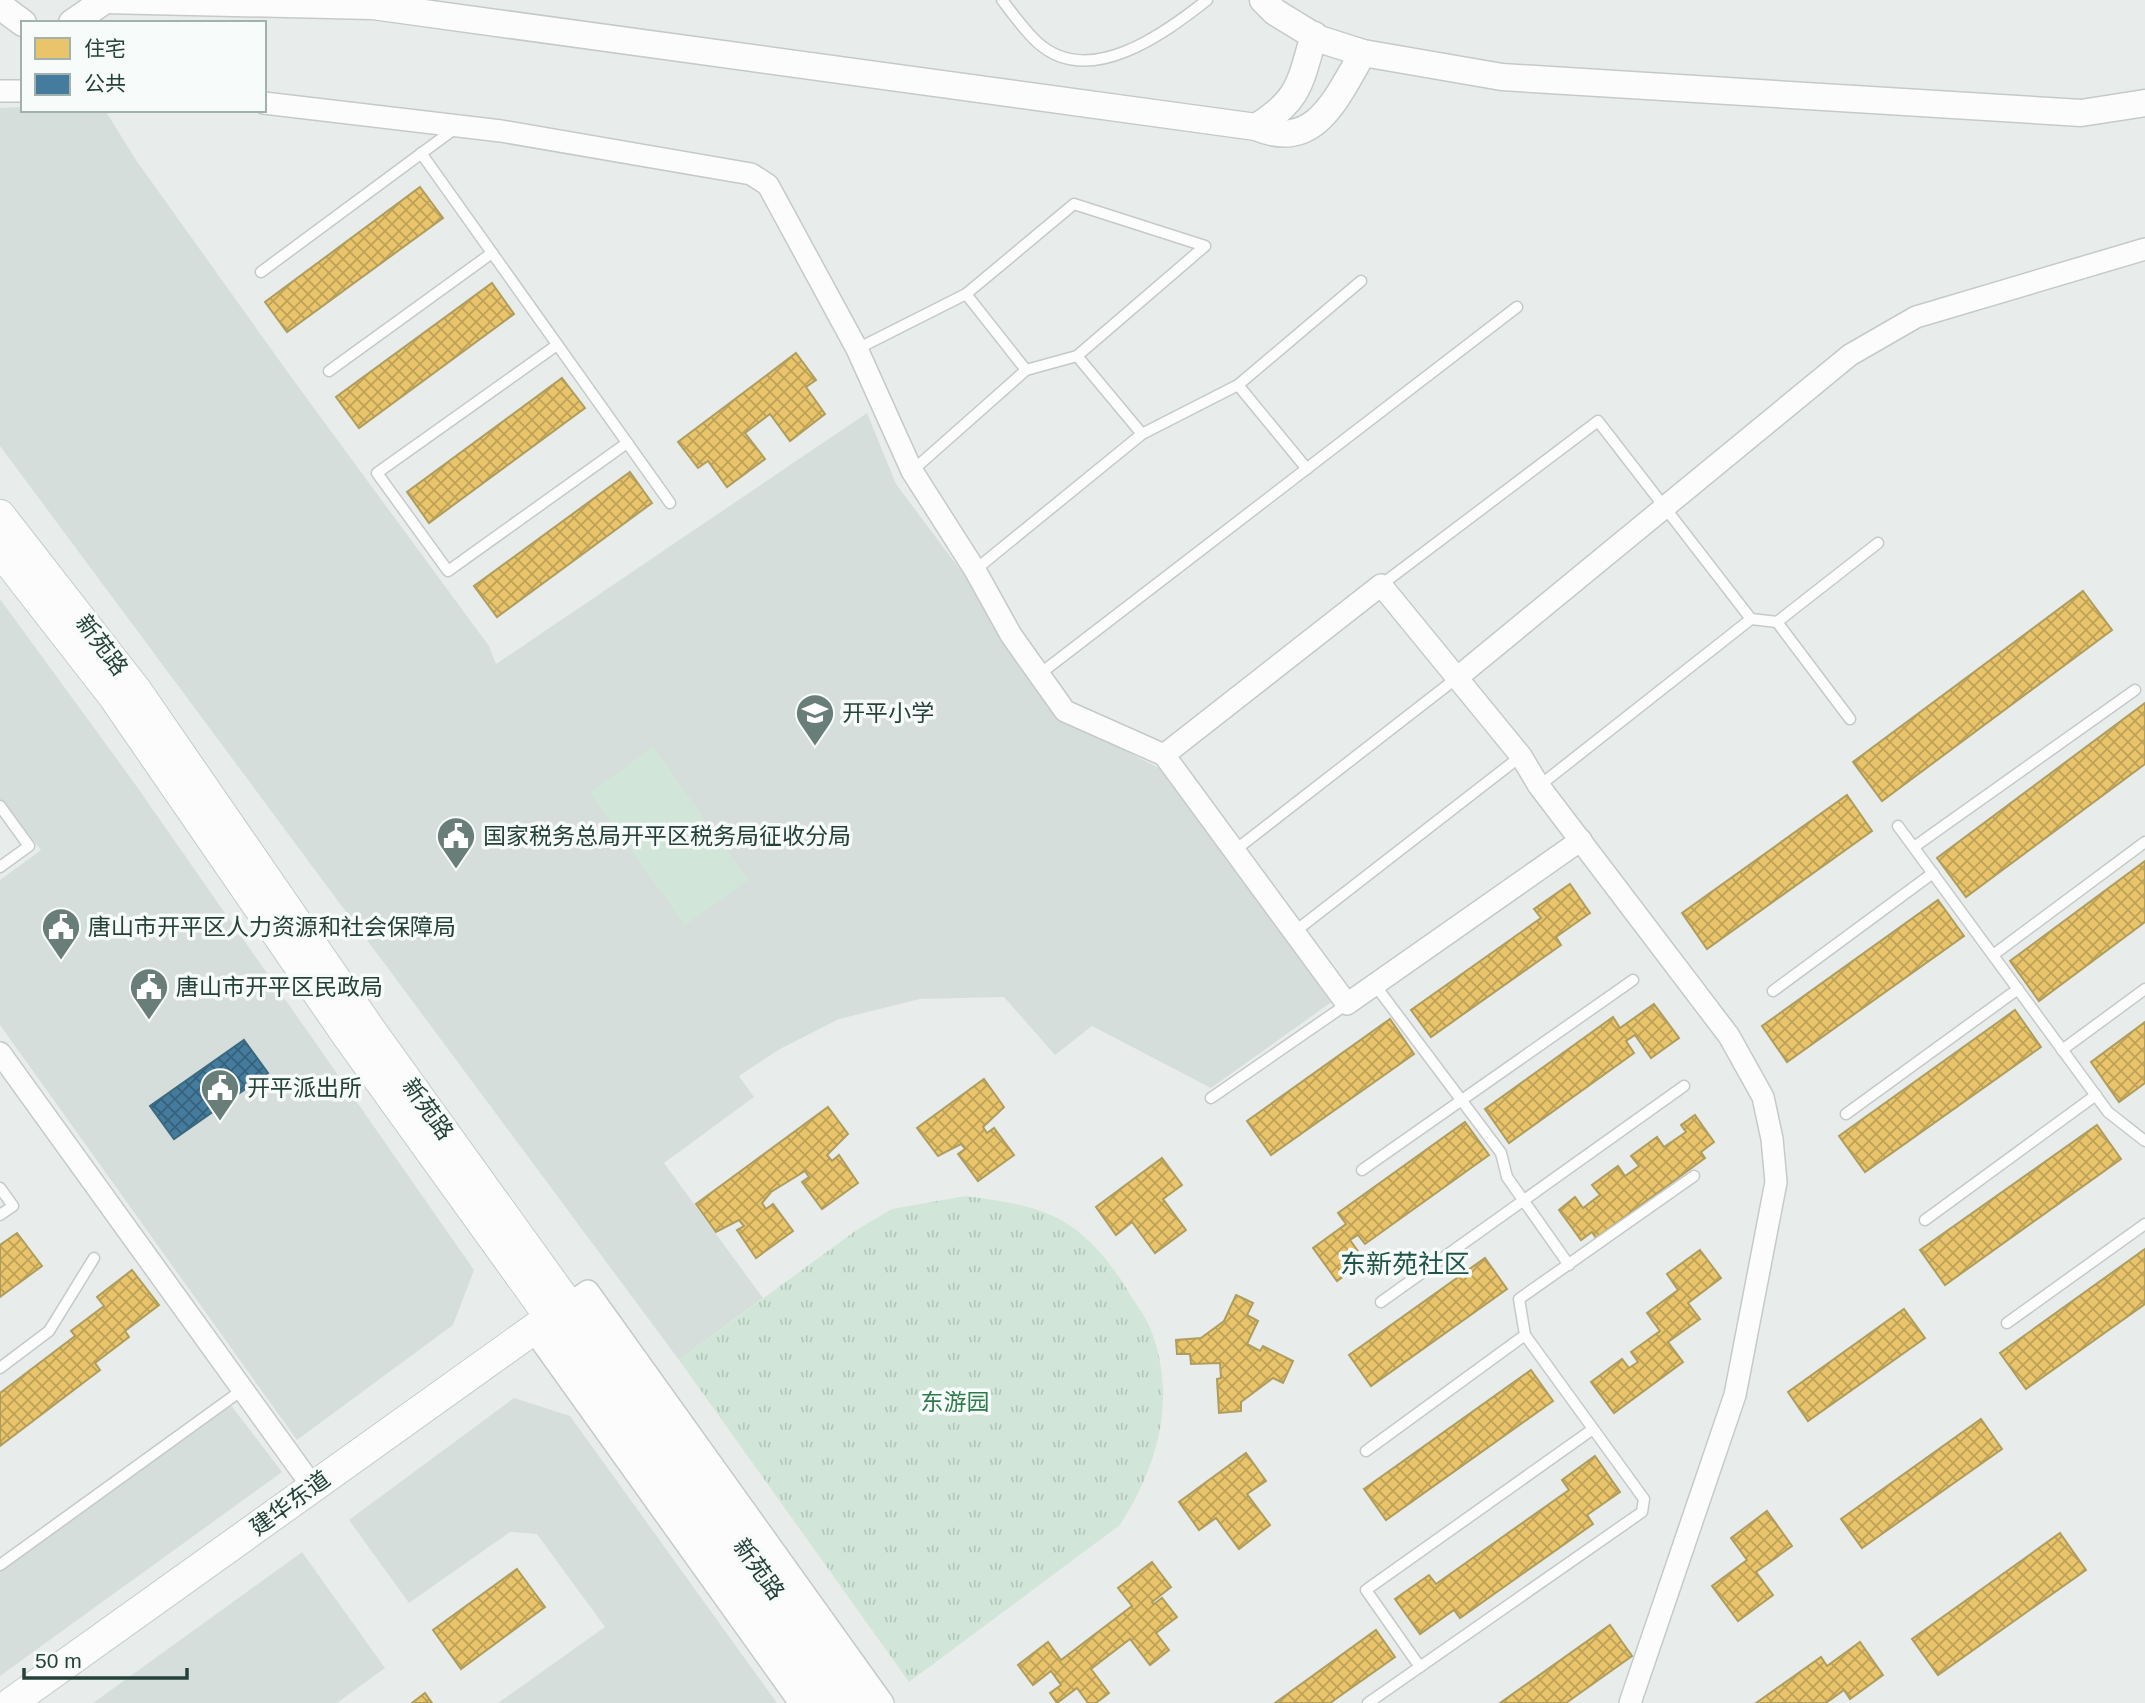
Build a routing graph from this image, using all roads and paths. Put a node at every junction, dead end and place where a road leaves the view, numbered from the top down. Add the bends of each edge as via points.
1 (104, 0) edge
2 (1002, 0) edge
3 (1207, 0) edge
4 (1262, 0) edge
5 (0, 6) edge
6 (75, 21) edge
7 (21, 22) edge
8 (1314, 35) junction
9 (1363, 53) junction
10 (0, 91) edge
11 (21, 91) edge
12 (266, 103) edge
13 (2145, 103) edge
14 (457, 127) junction
15 (1256, 127) junction
16 (421, 153) junction
17 (2145, 249) edge
18 (492, 253) junction
19 (261, 272) dead end
20 (1361, 281) dead end
21 (966, 294) junction
22 (1517, 307) dead end
23 (557, 345) junction
24 (857, 349) junction
25 (1077, 356) junction
26 (1026, 370) junction
27 (329, 371) dead end
28 (1238, 386) junction
29 (1142, 434) junction
30 (627, 443) junction
31 (1307, 468) junction
32 (912, 471) junction
33 (670, 503) dead end
34 (1666, 507) junction
35 (0, 515) edge
36 (1878, 543) dead end
37 (0, 551) edge
38 (975, 570) junction
39 (1381, 585) junction
40 (1751, 619) junction
41 (1777, 622) junction
42 (1041, 673) junction
43 (1458, 677) junction
44 (2135, 690) dead end
45 (1850, 719) dead end
46 (1164, 755) junction
47 (1521, 756) junction
48 (1539, 786) junction
49 (0, 806) edge
50 (1898, 826) dead end
51 (1581, 840) junction
52 (2145, 842) edge
53 (1913, 847) junction
54 (1234, 851) junction
55 (0, 867) edge
56 (1933, 873) junction
57 (1293, 933) junction
58 (1993, 955) junction
59 (1633, 980) dead end
60 (1375, 985) junction
61 (2018, 989) junction
62 (2145, 989) edge
63 (1773, 991) dead end
64 (1348, 1004) junction
65 (2062, 1050) junction
66 (0, 1053) edge
67 (1684, 1086) dead end
68 (2096, 1095) junction
69 (1211, 1098) dead end
70 (1461, 1100) junction
71 (1846, 1114) dead end
72 (2145, 1141) edge
73 (1362, 1170) dead end
74 (1694, 1175) dead end
75 (0, 1188) edge
76 (1524, 1201) junction
77 (0, 1215) edge
78 (1925, 1220) dead end
79 (2145, 1224) edge
80 (94, 1258) dead end
81 (1569, 1265) junction
82 (1381, 1303) dead end
83 (551, 1317) junction
84 (2007, 1323) dead end
85 (1525, 1335) junction
86 (0, 1368) edge
87 (242, 1390) junction
88 (1593, 1429) junction
89 (1366, 1451) dead end
90 (313, 1487) junction
91 (0, 1565) edge
92 (1420, 1667) junction
93 (11, 1703) edge
94 (800, 1703) edge
95 (828, 1703) edge
96 (855, 1703) edge
97 (883, 1703) edge
98 (1368, 1703) edge
99 (1630, 1703) edge

1 - 6 street
1 - 15 street via 373,6
2 - 3 lane via 1037,42 1057,54 1082,60 1145,43
4 - 8 street
5 - 7 street
8 - 9 street
8 - 15 street via 1294,96
9 - 13 street via 1502,77 2081,113
9 - 15 street via 1317,122 1300,132 1275,135
10 - 11 street
12 - 14 street
14 - 16 lane
14 - 24 street via 751,174 768,186
16 - 18 lane
16 - 19 lane
17 - 34 street via 1916,317 1888,331 1850,355
18 - 23 lane
18 - 27 lane
20 - 28 lane
21 - 24 lane
21 - 25 lane via 1074,204 1205,246
21 - 26 lane
22 - 31 lane
23 - 30 lane
23 - 30 lane via 377,473 448,571
24 - 32 street
25 - 26 lane
25 - 29 lane
26 - 32 lane
28 - 29 lane
28 - 31 lane
29 - 38 lane
30 - 33 lane
31 - 42 lane
32 - 38 street
34 - 39 lane via 1598,421
34 - 40 lane
34 - 43 street
35 - 83 main road, 新苑路 via 137,691 370,1029
36 - 41 lane
37 - 83 main road, 新苑路 via 113,696 348,1037
38 - 42 street via 1011,635
39 - 43 street
39 - 46 street
40 - 41 lane
40 - 48 lane
41 - 45 lane
42 - 46 street via 1065,711
43 - 47 street
43 - 54 lane
44 - 53 lane
46 - 54 street
47 - 48 street
47 - 57 lane
48 - 51 street
49 - 55 lane via 29,846
50 - 53 lane
51 - 60 street
51 - 99 street via 1729,1035 1763,1097 1776,1182 1735,1395
52 - 58 lane
53 - 56 lane
54 - 57 street
56 - 58 lane
56 - 63 lane
57 - 64 street
58 - 61 lane
59 - 70 lane
60 - 64 street
60 - 70 lane
61 - 65 lane
61 - 71 lane
62 - 65 lane
64 - 69 lane
65 - 68 lane
66 - 87 street
67 - 76 lane
68 - 72 lane via 2108,1112
68 - 78 lane
70 - 73 lane
70 - 76 lane via 1501,1153 1507,1177
74 - 81 lane
75 - 77 lane via 13,1206
76 - 81 lane
76 - 82 lane
79 - 84 lane
80 - 86 lane via 49,1331
81 - 85 lane via 1519,1299
83 - 90 main road, 建华东道
83 - 94 street
83 - 95 main road, 新苑路
83 - 96 main road, 新苑路
83 - 97 street via 588,1291
85 - 88 lane
85 - 89 lane
87 - 90 street
87 - 91 lane
88 - 92 lane via 1644,1499 1642,1512
88 - 92 lane via 1366,1590
90 - 93 main road, 建华东道
92 - 98 lane

